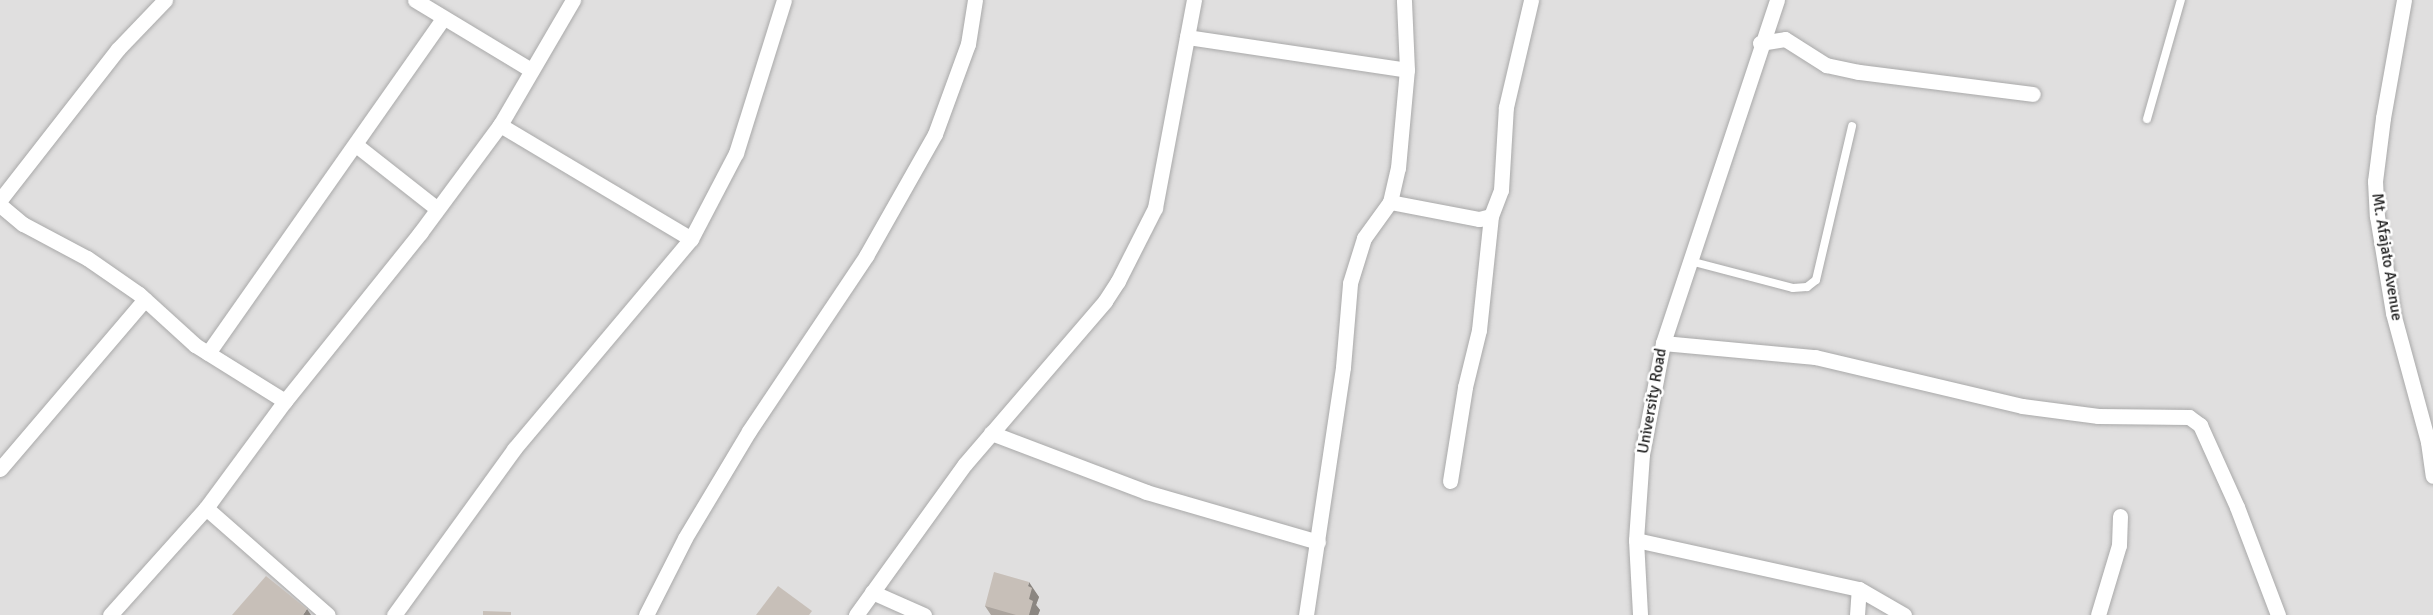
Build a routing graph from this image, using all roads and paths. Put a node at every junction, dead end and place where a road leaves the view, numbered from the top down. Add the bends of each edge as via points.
1 (165, 0) edge
2 (415, 0) edge
3 (573, 0) edge
4 (784, 0) edge
5 (975, 0) edge
6 (1194, 0) edge
7 (1404, 0) edge
8 (1531, 0) edge
9 (1777, 0) edge
10 (2181, 0) edge
11 (2404, 0) edge
12 (443, 19) junction
13 (1187, 38) junction
14 (1760, 43) junction
15 (531, 70) junction
16 (1407, 70) junction
17 (2033, 94) dead end
18 (2147, 119) dead end
19 (500, 125) junction
20 (1852, 126) dead end
21 (356, 146) junction
22 (0, 200) edge
23 (1390, 202) junction
24 (0, 205) edge
25 (436, 208) junction
26 (1491, 216) junction
27 (691, 239) junction
28 (1689, 261) junction
29 (145, 299) junction
30 (1662, 343) junction
31 (208, 353) junction
32 (285, 401) junction
33 (991, 433) junction
34 (0, 469) edge
35 (2433, 476) edge
36 (1450, 481) dead end
37 (206, 508) junction
38 (2120, 516) dead end
39 (1636, 540) junction
40 (1318, 542) junction
41 (1860, 589) junction
42 (872, 592) junction
43 (110, 615) edge
44 (328, 615) edge
45 (394, 615) edge
46 (646, 615) edge
47 (856, 615) edge
48 (924, 615) edge
49 (1306, 615) edge
50 (1640, 615) edge
51 (1857, 615) edge
52 (1904, 615) edge
53 (2098, 615) edge
54 (2278, 615) edge

1 - 22 street via 118,49
2 - 12 street
3 - 15 street
4 - 27 street via 736,153
5 - 46 street via 968,44 935,134 867,256 749,431 685,538
6 - 13 street
7 - 16 street
8 - 26 street via 1513,64 1500,190
9 - 14 street, University Road
10 - 18 lane
11 - 35 street, Mt. Afajato Avenue via 2375,181 2377,216 2393,313 2428,442
12 - 15 street
12 - 21 street
13 - 16 street
13 - 33 street via 1155,208 1143,233 1105,301
14 - 17 street via 1785,39 1826,64 1859,72
14 - 28 street, University Road
15 - 19 street
16 - 23 street via 1398,168
19 - 25 street
19 - 27 street
20 - 28 lane via 1816,280 1807,287 1793,288
21 - 25 street
21 - 31 street
23 - 26 street via 1468,217
23 - 40 street via 1364,238 1350,283 1343,367
24 - 29 street via 23,224 87,258
25 - 32 street
26 - 36 street via 1476,350 1465,387
27 - 45 street via 514,449
28 - 30 street, University Road
29 - 31 street
29 - 34 street
30 - 39 street, University Road via 1642,454
30 - 54 street via 1815,357 2022,406 2098,416 2189,417 2200,425 2237,507
31 - 32 street
32 - 37 street
33 - 40 street via 1146,492
33 - 42 street
37 - 43 street
37 - 44 street
38 - 53 street via 2119,545
39 - 41 street
39 - 50 street, University Road
40 - 49 street
41 - 51 street
41 - 52 street
42 - 47 street
42 - 48 street

